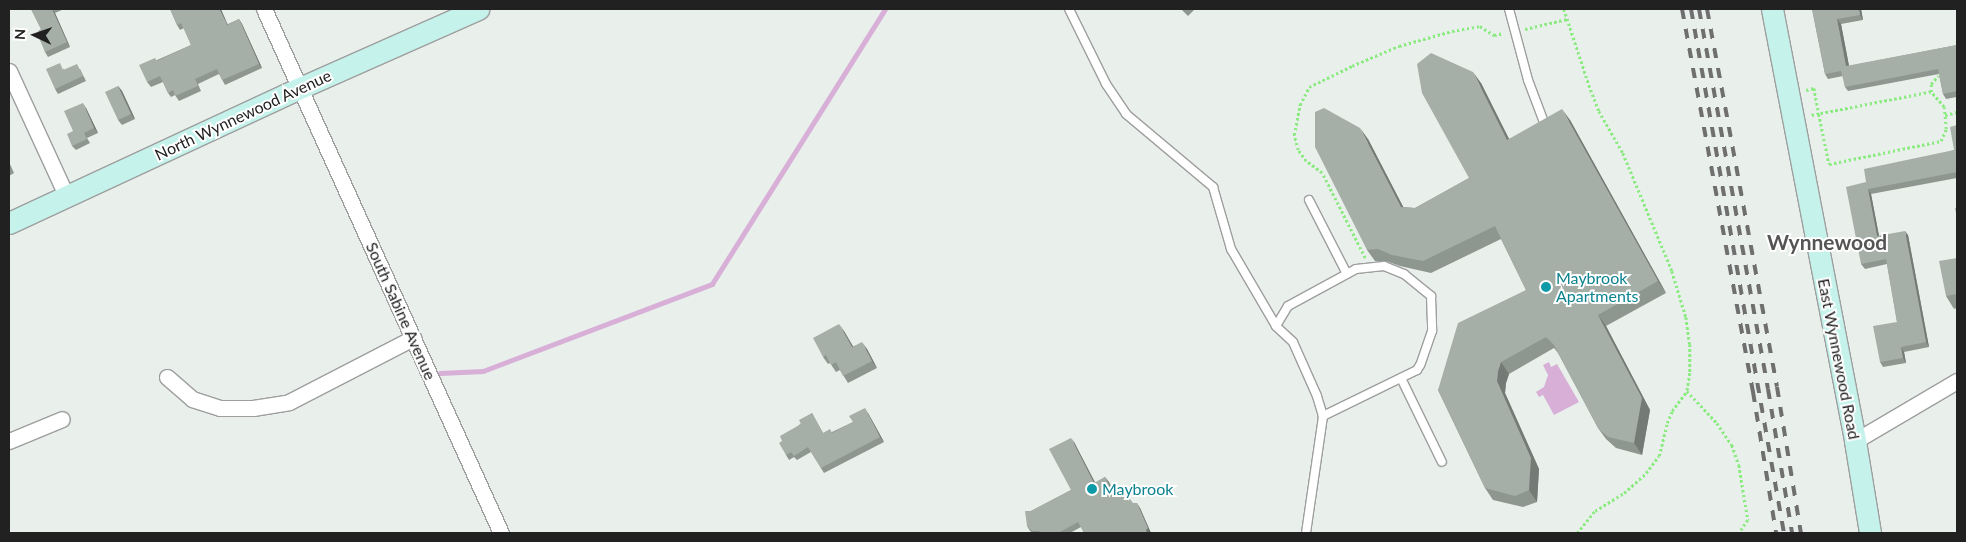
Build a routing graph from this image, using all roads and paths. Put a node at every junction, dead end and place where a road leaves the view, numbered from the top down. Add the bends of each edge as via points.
1 (264, 9) edge
2 (478, 9) edge
3 (1069, 9) edge
4 (1509, 9) edge
5 (1564, 9) edge
6 (1772, 9) edge
7 (1567, 19) junction
8 (1514, 31) junction
9 (9, 71) edge
10 (1938, 76) edge
11 (300, 88) junction
12 (1788, 92) junction
13 (1931, 92) junction
14 (1957, 112) edge
15 (1819, 114) junction
16 (1945, 115) junction
17 (1545, 125) edge
18 (67, 197) junction
19 (1309, 200) dead end
20 (9, 223) edge
21 (1370, 268) junction
22 (1347, 274) junction
23 (1276, 326) junction
24 (413, 338) junction
25 (167, 377) dead end
26 (1401, 378) junction
27 (1957, 380) edge
28 (1687, 391) junction
29 (1323, 416) junction
30 (62, 419) dead end
31 (1855, 440) junction
32 (9, 441) edge
33 (1442, 462) dead end
34 (1740, 532) dead end
35 (500, 533) edge
36 (1306, 533) edge
37 (1577, 533) edge
38 (1870, 533) edge

1 - 11 street, South Sabine Avenue
2 - 11 main road, North Wynnewood Avenue
3 - 23 lane via 1106,84 1126,114 1212,187 1230,249
4 - 8 lane
5 - 7 path
6 - 12 main road, East Wynnewood Road
7 - 8 path
7 - 28 path via 1599,110 1623,153 1677,288 1690,344
8 - 17 lane
8 - 21 path via 1494,35 1480,26 1452,31 1399,46 1309,88 1300,105 1294,135 1298,150 1306,161 1322,172
9 - 18 street
10 - 13 path via 1931,84
11 - 18 main road, North Wynnewood Avenue
11 - 24 street, South Sabine Avenue
12 - 15 path via 1814,88
12 - 31 main road, East Wynnewood Road
13 - 15 path
13 - 16 path via 1944,107
14 - 16 path
15 - 16 path via 1829,164 1941,141 1946,128
18 - 20 main road, North Wynnewood Avenue
19 - 22 lane
21 - 22 lane via 1356,269
21 - 26 lane via 1384,266 1404,274 1431,296 1432,331 1427,348 1417,370
22 - 23 lane via 1288,306
23 - 29 lane via 1293,342
24 - 25 street via 289,402 253,408 220,408 192,399
24 - 35 street, South Sabine Avenue
26 - 29 lane
26 - 33 lane
27 - 31 street
28 - 34 path via 1717,423 1732,445 1739,465 1748,520
28 - 37 path via 1672,410 1658,456 1646,473 1595,512
29 - 36 lane
30 - 32 street
31 - 38 main road, East Wynnewood Road

